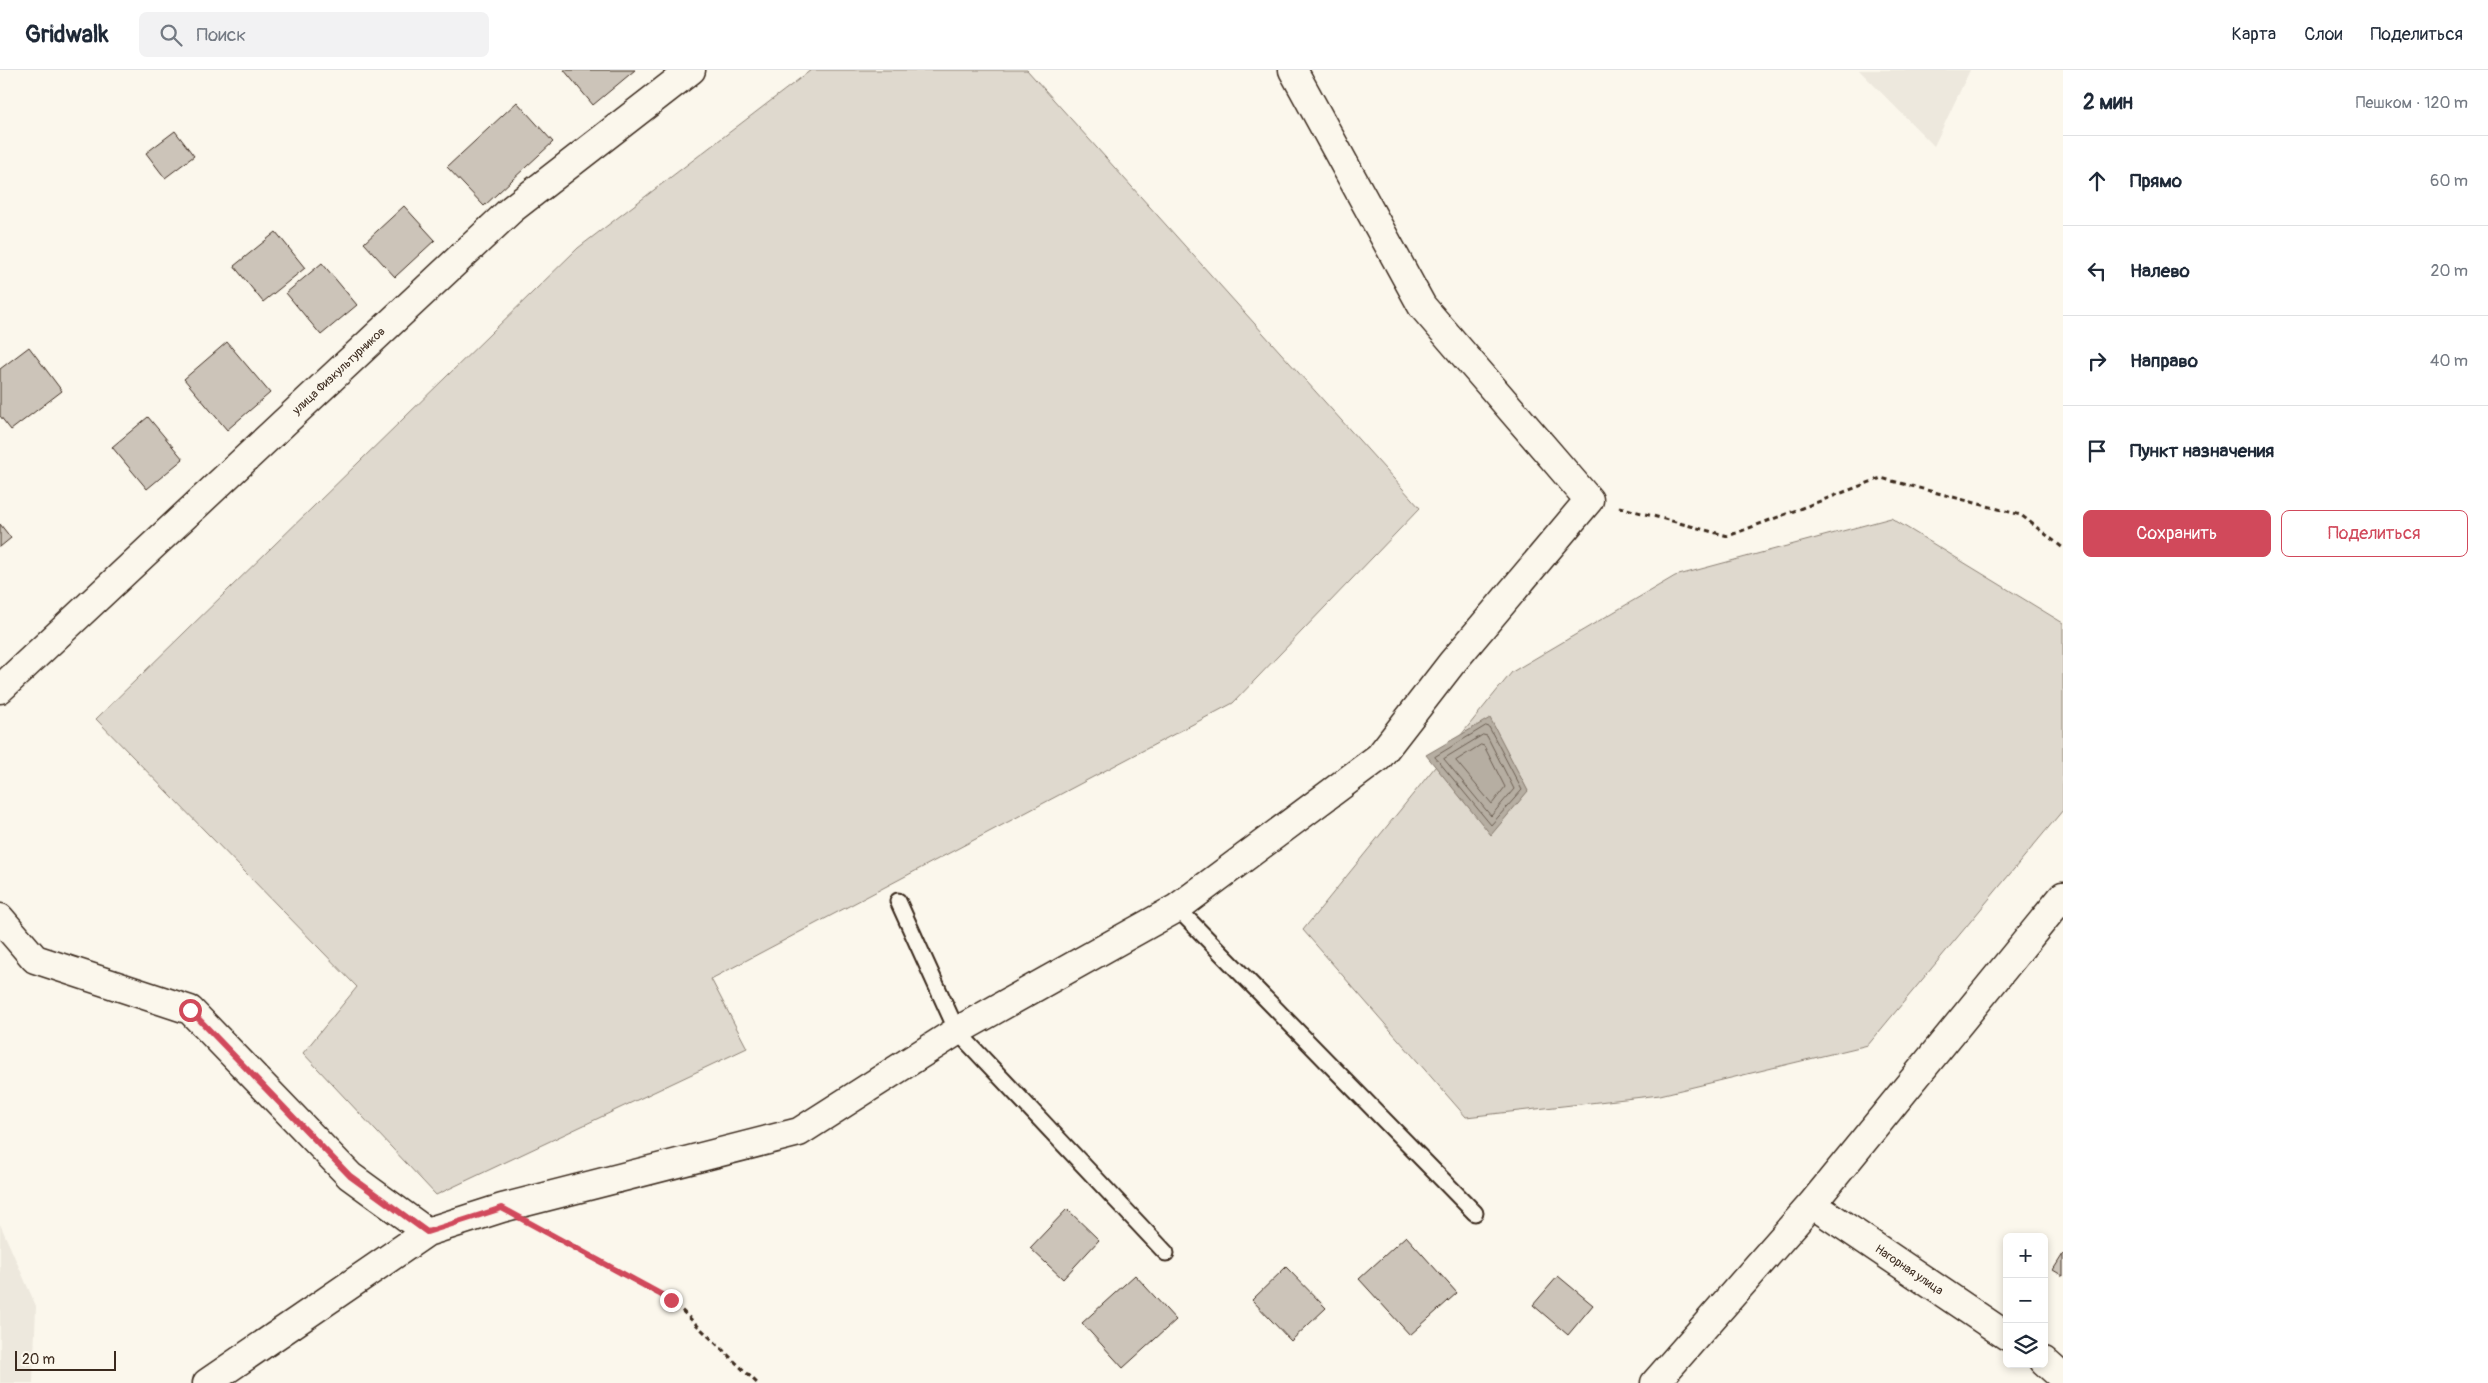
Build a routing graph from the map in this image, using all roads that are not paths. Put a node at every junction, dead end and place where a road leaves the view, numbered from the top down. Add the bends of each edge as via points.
1 (691, 70) edge
2 (1293, 70) edge
3 (0, 689) edge
4 (898, 901) dead end
5 (2062, 901) edge
6 (1177, 908) junction
7 (0, 918) edge
8 (957, 1032) junction
9 (1812, 1204) junction
10 (1475, 1212) dead end
11 (427, 1232) junction
12 (1166, 1252) dead end
13 (2003, 1333) edge
14 (2048, 1365) edge
15 (2063, 1378) edge
16 (207, 1383) edge
17 (1655, 1383) edge

1 - 3 street, улица Физкультурников via 512,209
2 - 6 street via 1422,306 1589,500 1451,664 1379,757
4 - 8 lane
5 - 9 street
6 - 8 street
6 - 10 lane
7 - 11 street via 36,959 190,1010 350,1176
8 - 11 street via 798,1132 502,1208
8 - 12 lane
9 - 13 street, Нагорная улица
9 - 17 street
11 - 16 street
14 - 15 street

